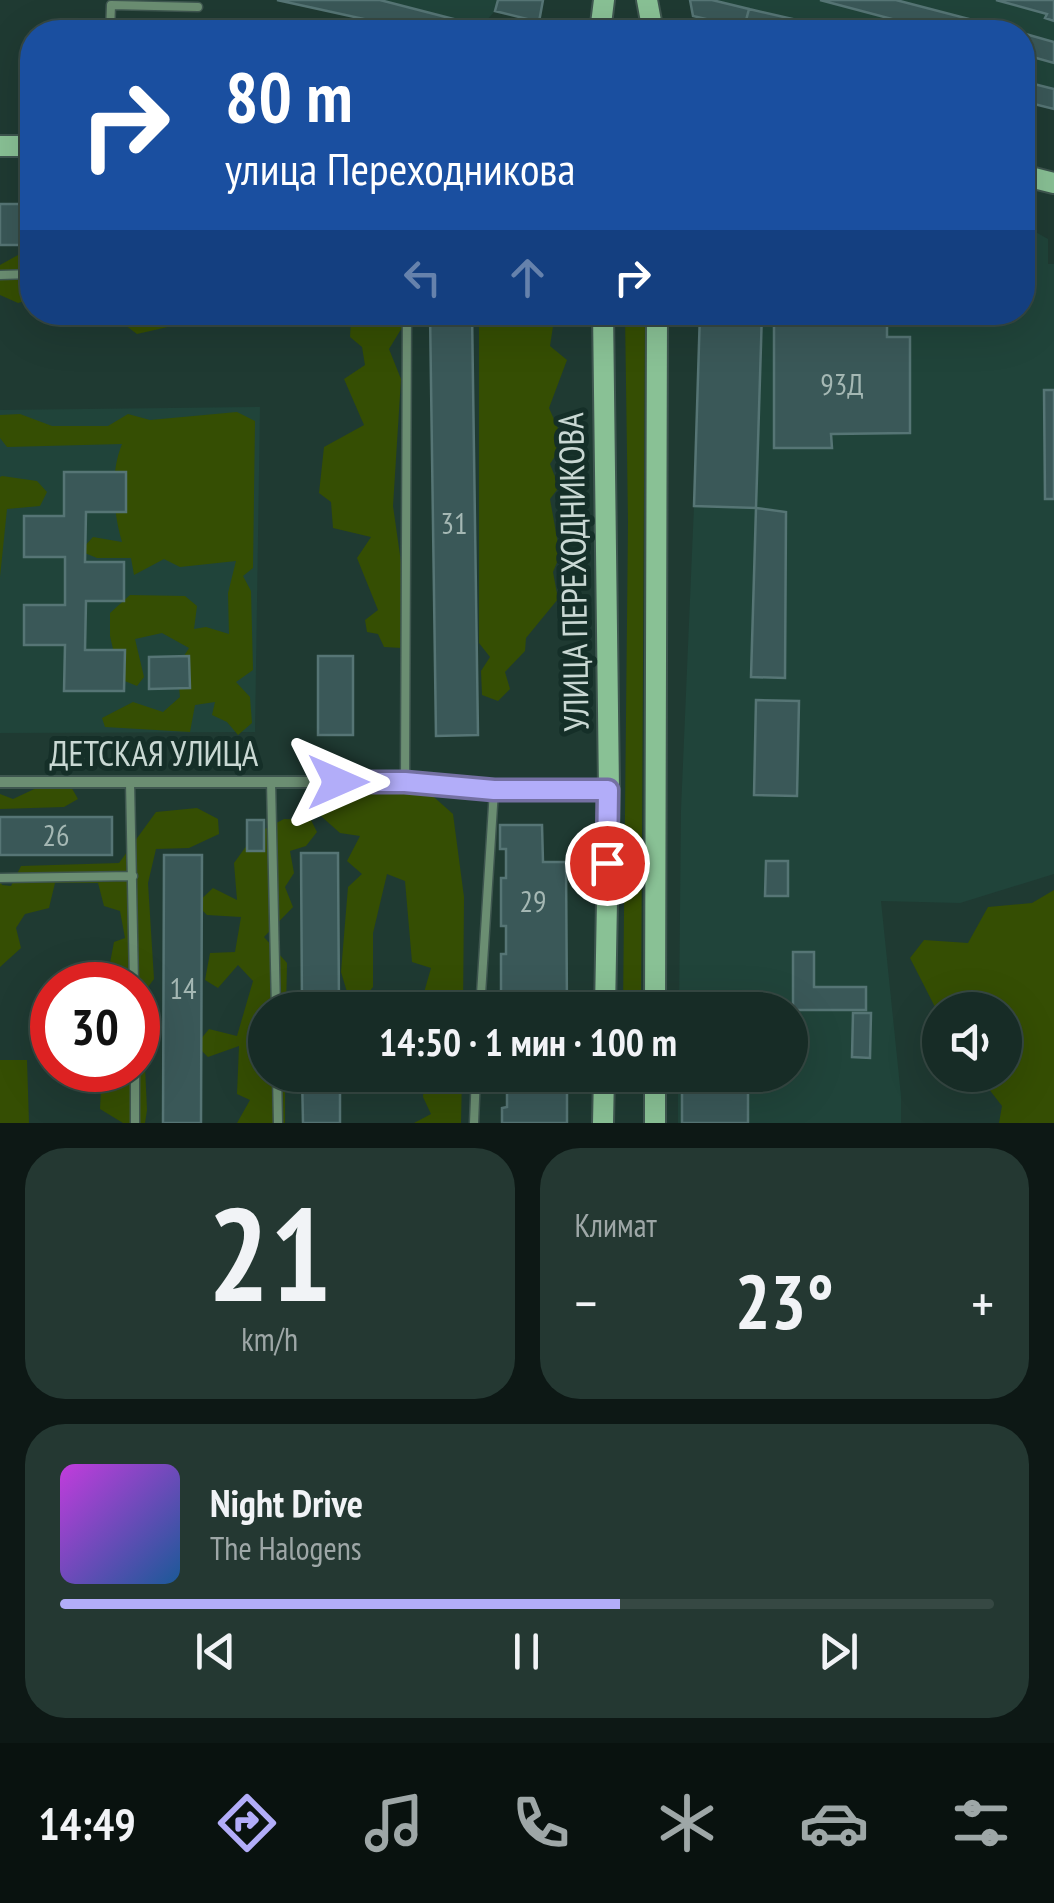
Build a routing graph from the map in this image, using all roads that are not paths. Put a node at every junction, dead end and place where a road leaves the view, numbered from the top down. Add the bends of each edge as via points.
1 (198, 8) dead end
2 (110, 20) edge
3 (407, 325) edge
4 (603, 325) edge
5 (656, 325) edge
6 (0, 782) edge
7 (130, 782) junction
8 (271, 782) junction
9 (405, 782) junction
10 (494, 790) junction
11 (608, 790) junction
12 (133, 876) junction
13 (0, 878) edge
14 (134, 962) edge
15 (276, 992) edge
16 (481, 992) edge
17 (605, 992) edge
18 (656, 992) edge
19 (135, 1092) edge
20 (277, 1092) edge
21 (475, 1092) edge
22 (604, 1092) edge
23 (655, 1092) edge
24 (136, 1123) edge
25 (278, 1123) edge
26 (474, 1123) edge
27 (603, 1123) edge
28 (655, 1123) edge

1 - 2 lane via 111,5
3 - 9 lane
4 - 11 main road, УЛИЦА ПЕРЕХОДНИКОВА
5 - 18 main road
6 - 7 street, ДЕТСКАЯ УЛИЦА
7 - 8 street, ДЕТСКАЯ УЛИЦА
7 - 12 lane
8 - 9 street, ДЕТСКАЯ УЛИЦА
8 - 15 lane
9 - 10 street, ДЕТСКАЯ УЛИЦА
10 - 11 street, ДЕТСКАЯ УЛИЦА
10 - 16 lane
11 - 17 main road, УЛИЦА ПЕРЕХОДНИКОВА
12 - 13 lane
12 - 14 lane
19 - 24 lane
20 - 25 lane
21 - 26 lane
22 - 27 main road
23 - 28 main road

